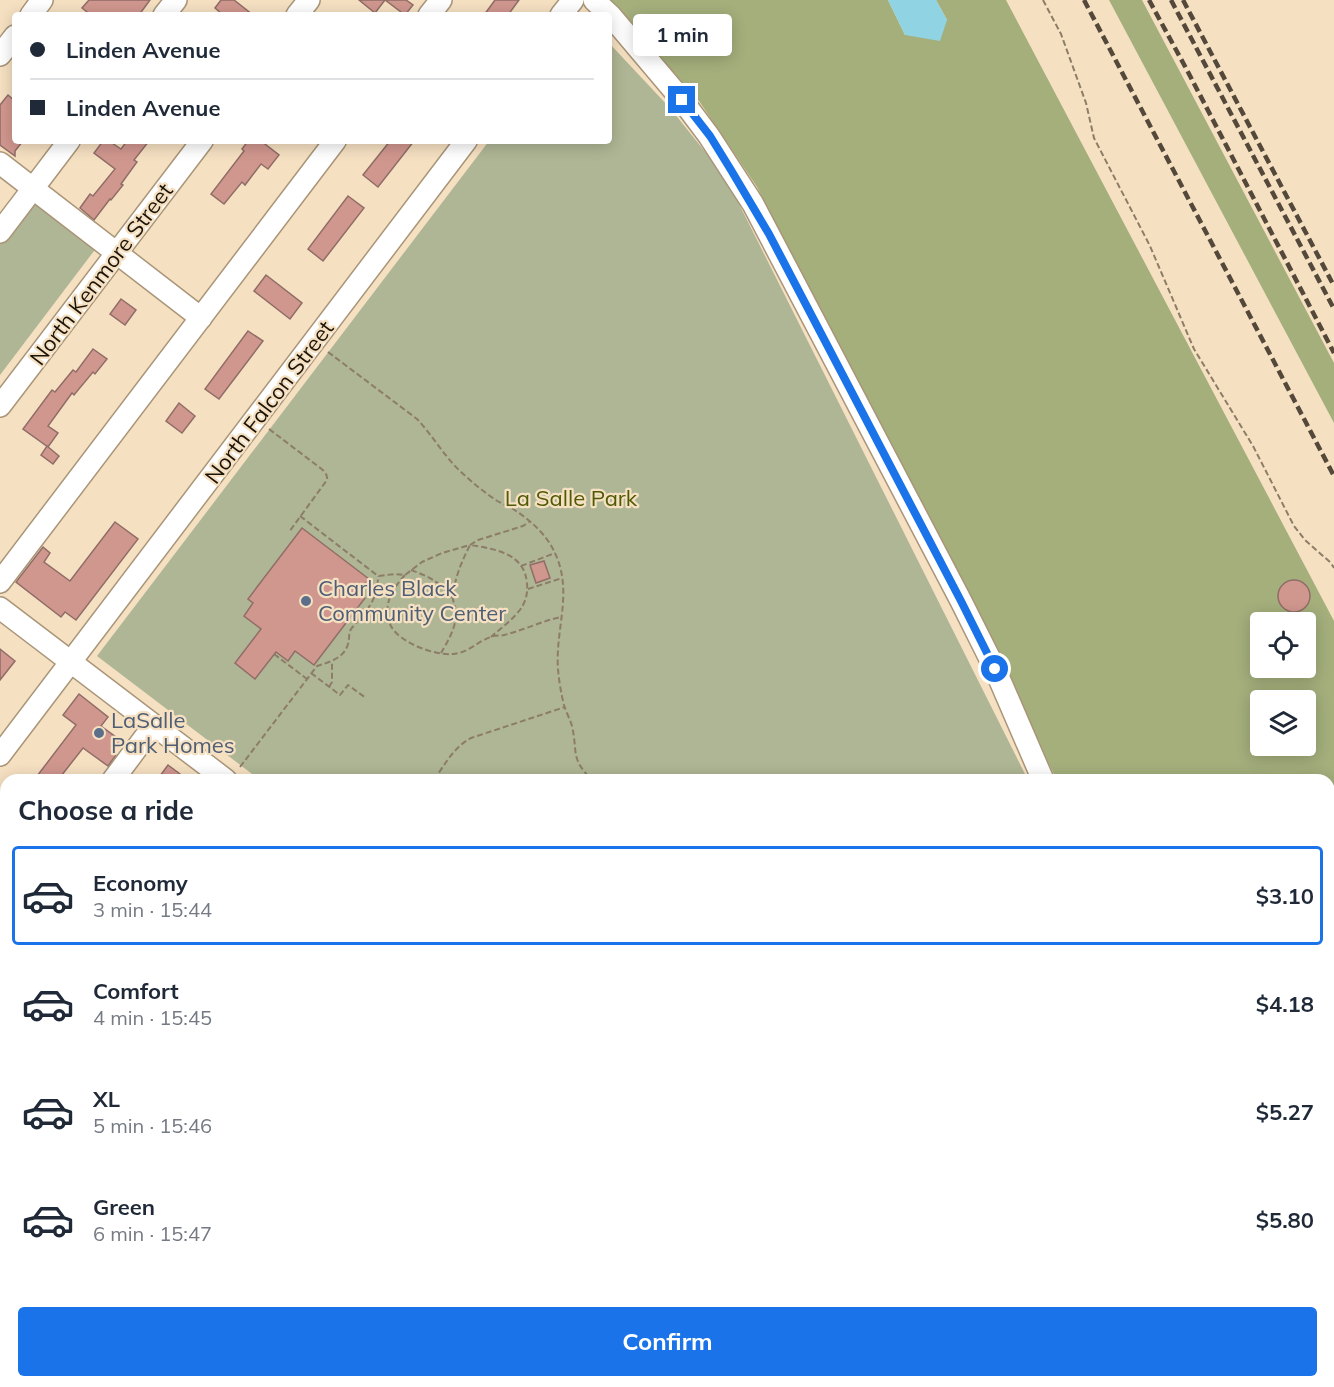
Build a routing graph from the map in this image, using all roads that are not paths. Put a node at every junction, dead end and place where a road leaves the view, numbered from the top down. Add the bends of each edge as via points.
1 (176, 0) edge
2 (309, 0) edge
3 (441, 0) edge
4 (573, 0) edge
5 (594, 0) edge
6 (166, 12) edge
7 (299, 12) edge
8 (431, 12) edge
9 (563, 12) edge
10 (607, 12) edge
11 (612, 17) edge
12 (12, 40) edge
13 (0, 56) edge
14 (67, 144) edge
15 (200, 144) edge
16 (332, 144) edge
17 (464, 144) edge
18 (0, 163) edge
19 (34, 188) junction
20 (0, 232) edge
21 (117, 253) junction
22 (201, 318) junction
23 (0, 406) edge
24 (0, 582) edge
25 (0, 608) edge
26 (71, 663) junction
27 (154, 725) junction
28 (0, 755) edge
29 (117, 774) edge
30 (233, 774) edge
31 (1040, 774) edge

1 - 6 street
2 - 7 street
3 - 8 street
4 - 9 street
5 - 10 street
11 - 31 street via 710,136 753,204 961,601
12 - 13 street
14 - 19 street
15 - 21 street, North Kenmore Street
16 - 22 street
17 - 26 street, North Falcon Street
18 - 19 street
19 - 20 street
19 - 21 street
21 - 22 street
21 - 23 street, North Kenmore Street
22 - 24 street
25 - 26 street
26 - 27 street
26 - 28 street, North Falcon Street
27 - 29 street
27 - 30 street

